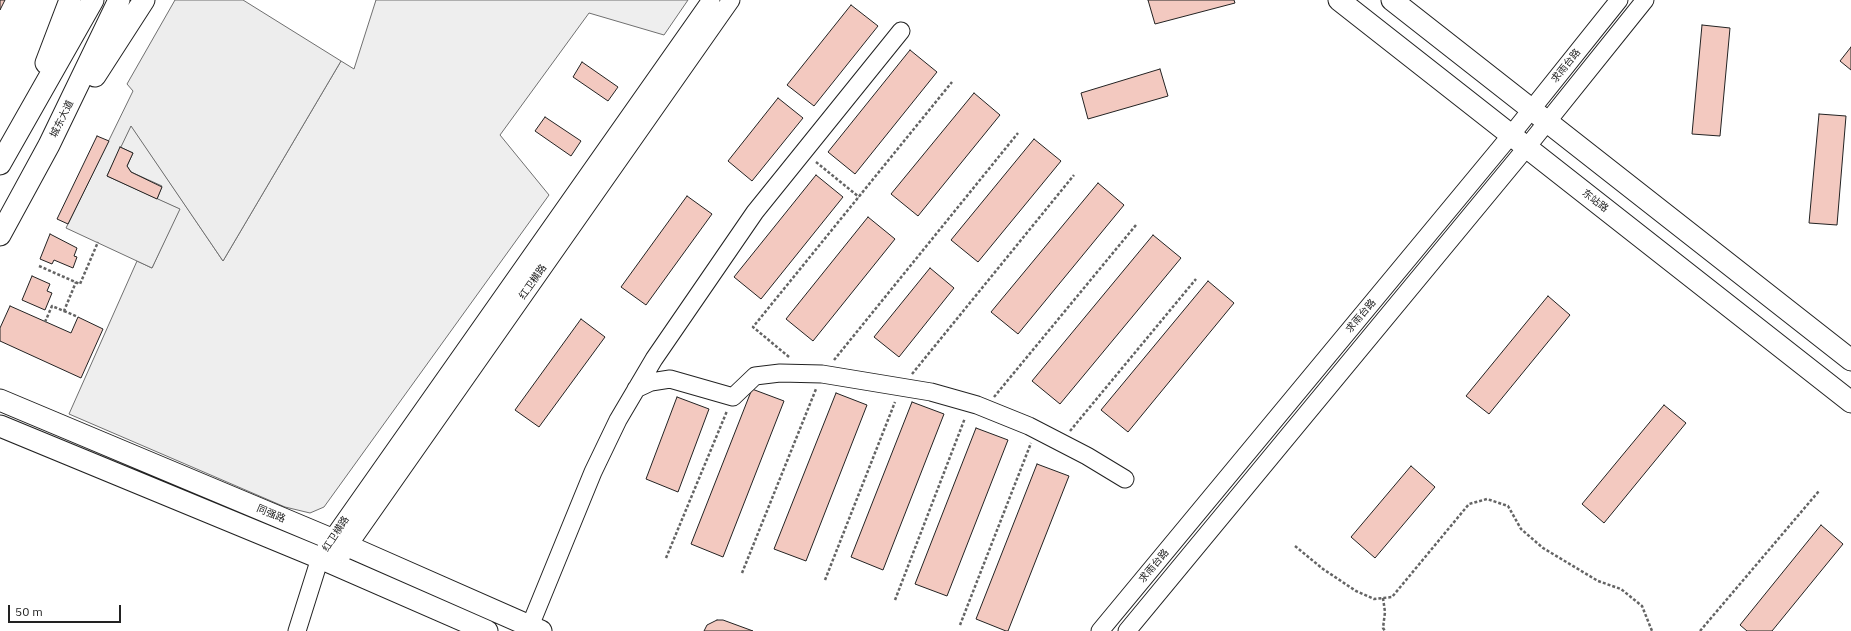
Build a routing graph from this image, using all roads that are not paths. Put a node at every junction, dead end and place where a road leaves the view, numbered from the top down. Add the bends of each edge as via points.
1 (70, 0) edge
2 (93, 0) edge
3 (119, 0) edge
4 (144, 0) edge
5 (711, 0) edge
6 (731, 0) edge
7 (1339, 0) edge
8 (1392, 0) edge
9 (1620, 0) edge
10 (1645, 0) edge
11 (901, 31) dead end
12 (1539, 116) junction
13 (18, 135) junction
14 (1519, 141) junction
15 (49, 145) junction
16 (0, 164) edge
17 (0, 235) edge
18 (658, 352) junction
19 (1851, 360) edge
20 (670, 379) junction
21 (636, 389) junction
22 (0, 400) edge
23 (1851, 402) edge
24 (0, 426) edge
25 (1125, 479) dead end
26 (340, 543) junction
27 (328, 562) junction
28 (535, 629) edge
29 (297, 631) edge
30 (487, 631) edge
31 (1100, 631) edge
32 (1127, 631) edge

1 - 13 main road
2 - 13 main road
3 - 15 main road, 城东大道
4 - 15 main road
5 - 26 street, 红卫横路
6 - 26 street, 红卫横路
7 - 14 main road, 东站路
8 - 12 main road
9 - 12 street, 求雨台路
10 - 12 street, 求雨台路
11 - 18 street via 755,212
12 - 14 street, 求雨台路
12 - 19 main road
13 - 16 main road
14 - 23 main road, 东站路
14 - 31 street, 求雨台路
14 - 32 street, 求雨台路
15 - 17 main road, 城东大道
18 - 20 street
18 - 21 street
20 - 21 street via 651,382
20 - 25 street via 733,396 755,376 780,373 815,373 931,392 978,405 1036,430
21 - 28 street via 593,472
22 - 26 main road, 同强路
24 - 27 main road
26 - 27 street, 红卫横路
26 - 28 main road, 同强路
27 - 29 street, 红卫横路
27 - 30 main road

